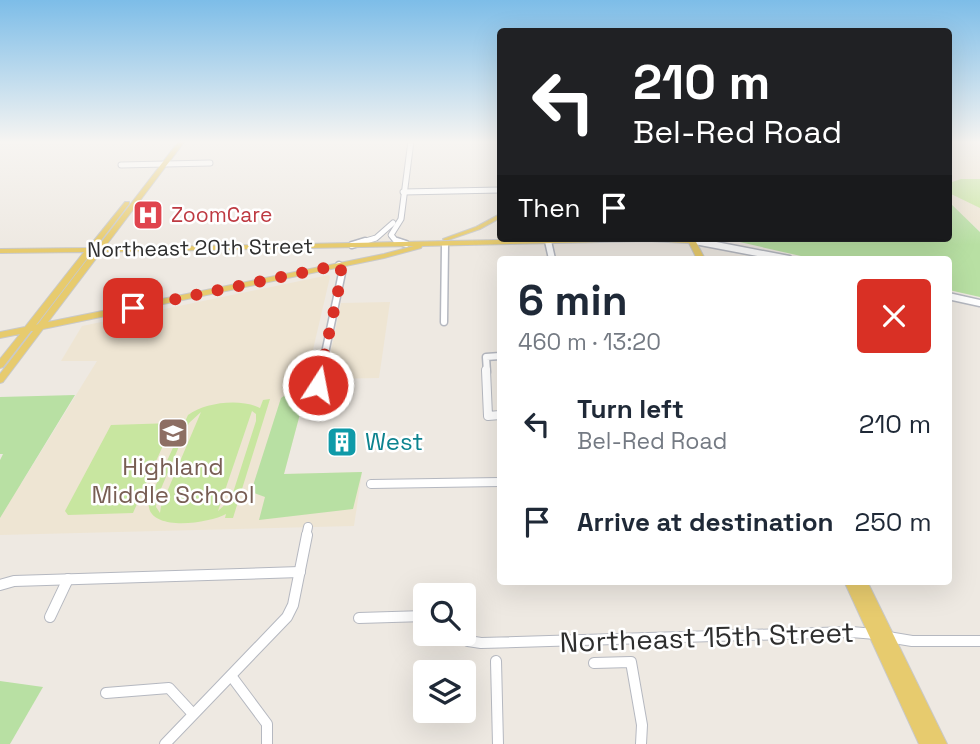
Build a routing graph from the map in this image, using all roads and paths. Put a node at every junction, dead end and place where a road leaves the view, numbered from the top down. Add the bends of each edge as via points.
1 (152, 176) edge
2 (406, 176) edge
3 (497, 190) edge
4 (403, 192) junction
5 (400, 214) junction
6 (497, 217) edge
7 (482, 224) junction
8 (465, 232) junction
9 (469, 242) junction
10 (511, 242) joint
11 (709, 242) edge
12 (416, 243) junction
13 (430, 243) junction
14 (406, 244) junction
15 (445, 245) junction
16 (349, 246) junction
17 (93, 251) junction
18 (0, 253) edge
19 (380, 256) junction
20 (776, 256) edge
21 (339, 265) junction
22 (952, 297) edge
23 (980, 303) edge
24 (444, 321) dead end
25 (39, 327) junction
26 (26, 330) junction
27 (0, 335) edge
28 (497, 356) edge
29 (0, 365) edge
30 (0, 380) edge
31 (318, 385) dead end
32 (497, 415) edge
33 (497, 482) edge
34 (371, 484) dead end
35 (308, 527) dead end
36 (300, 572) junction
37 (68, 579) junction
38 (0, 585) edge
39 (855, 585) edge
40 (862, 585) edge
41 (413, 616) edge
42 (50, 617) dead end
43 (359, 618) dead end
44 (881, 635) junction
45 (980, 641) edge
46 (476, 642) edge
47 (496, 661) dead end
48 (594, 663) dead end
49 (232, 677) junction
50 (106, 693) dead end
51 (193, 714) junction
52 (165, 744) edge
53 (267, 744) edge
54 (498, 744) edge
55 (641, 744) edge
56 (926, 744) edge
57 (940, 744) edge

1 - 17 main road
2 - 4 street
3 - 4 street
4 - 5 street
5 - 14 street via 391,237
5 - 16 street via 379,236
6 - 7 main road
7 - 8 main road
7 - 12 main road
8 - 9 main road via 462,237
8 - 13 main road
9 - 10 main road, Northeast 20th Street
9 - 13 main road, Northeast 20th Street
10 - 15 main road
11 - 20 street
12 - 13 main road, Northeast 20th Street
12 - 14 main road, Northeast 20th Street
12 - 19 main road
13 - 15 main road
13 - 19 main road
14 - 16 main road, Northeast 20th Street
15 - 24 street
16 - 17 main road, Northeast 20th Street
17 - 18 main road, Northeast 20th Street
17 - 25 main road
17 - 26 main road
19 - 21 main road
21 - 25 main road
21 - 31 street via 342,273
22 - 23 street
25 - 26 main road
25 - 30 main road
26 - 27 main road
26 - 29 main road
28 - 32 street via 486,357 488,416
33 - 34 street
35 - 36 street
36 - 37 street
36 - 49 street via 287,617
37 - 38 street
37 - 42 street
39 - 44 main road
40 - 44 main road
41 - 43 street
44 - 45 street, Northeast 15th Street via 912,641
44 - 46 street, Northeast 15th Street via 851,632
44 - 56 main road
44 - 57 main road
47 - 54 street
48 - 55 street via 631,662
49 - 51 street
49 - 53 street via 267,724
50 - 51 street via 169,688
51 - 52 street

